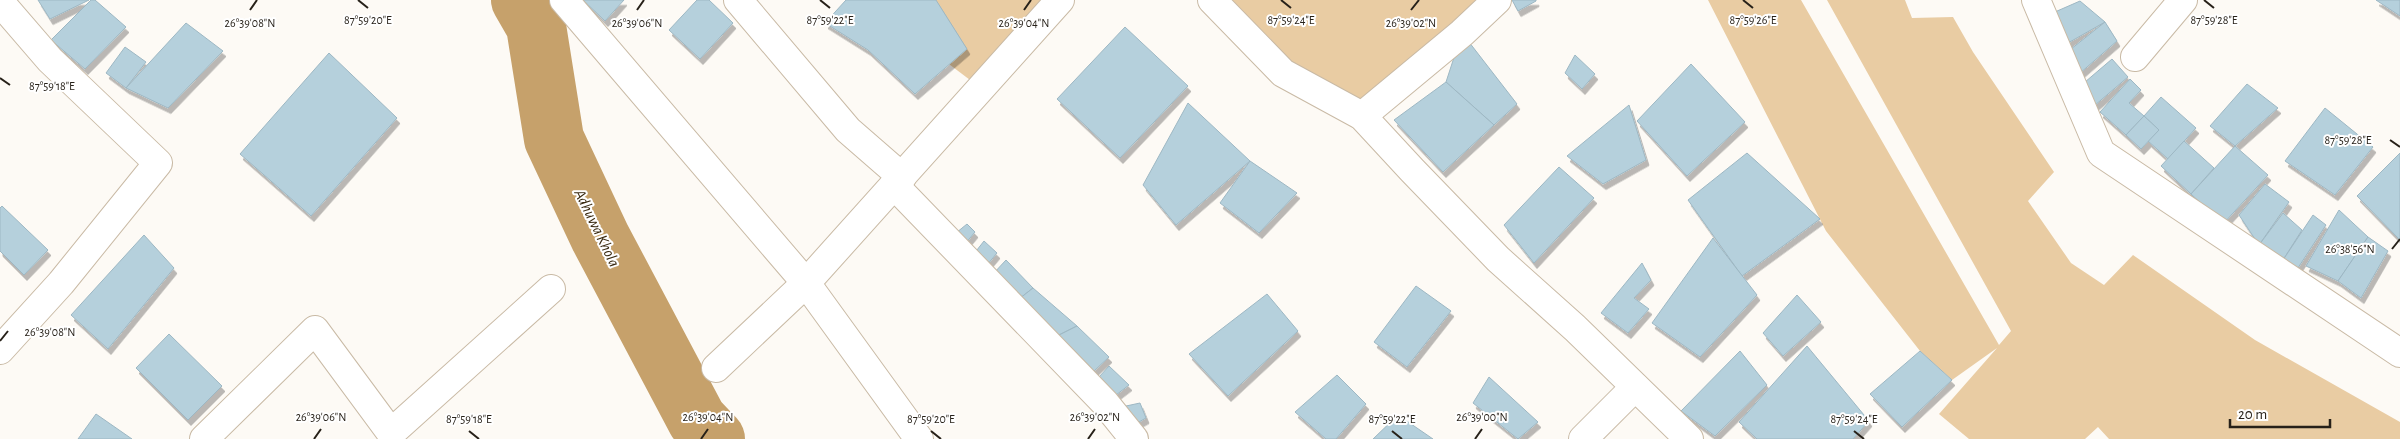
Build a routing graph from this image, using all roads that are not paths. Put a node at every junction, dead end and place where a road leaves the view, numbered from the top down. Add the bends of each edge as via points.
1 (564, 0) edge
2 (738, 0) edge
3 (1060, 0) edge
4 (1212, 0) edge
5 (1497, 0) edge
6 (2036, 0) edge
7 (2183, 0) edge
8 (0, 2) edge
9 (2135, 57) dead end
10 (1362, 116) junction
11 (898, 181) junction
12 (806, 283) junction
13 (551, 289) dead end
14 (0, 350) edge
15 (2400, 353) edge
16 (716, 368) dead end
17 (1634, 387) junction
18 (391, 437) edge
19 (204, 439) edge
20 (919, 439) edge
21 (1134, 439) edge
22 (1583, 439) edge
23 (1689, 439) edge

1 - 12 street
2 - 11 street via 848,130
3 - 11 street
4 - 10 street via 1282,73
5 - 10 street
6 - 15 street via 2101,153
7 - 9 street
8 - 14 street via 50,60 158,163 61,283
10 - 17 street via 1498,259 1575,328
11 - 12 street
11 - 21 street
12 - 16 street
12 - 20 street
13 - 18 street
17 - 22 street
17 - 23 street
18 - 19 street via 315,330

